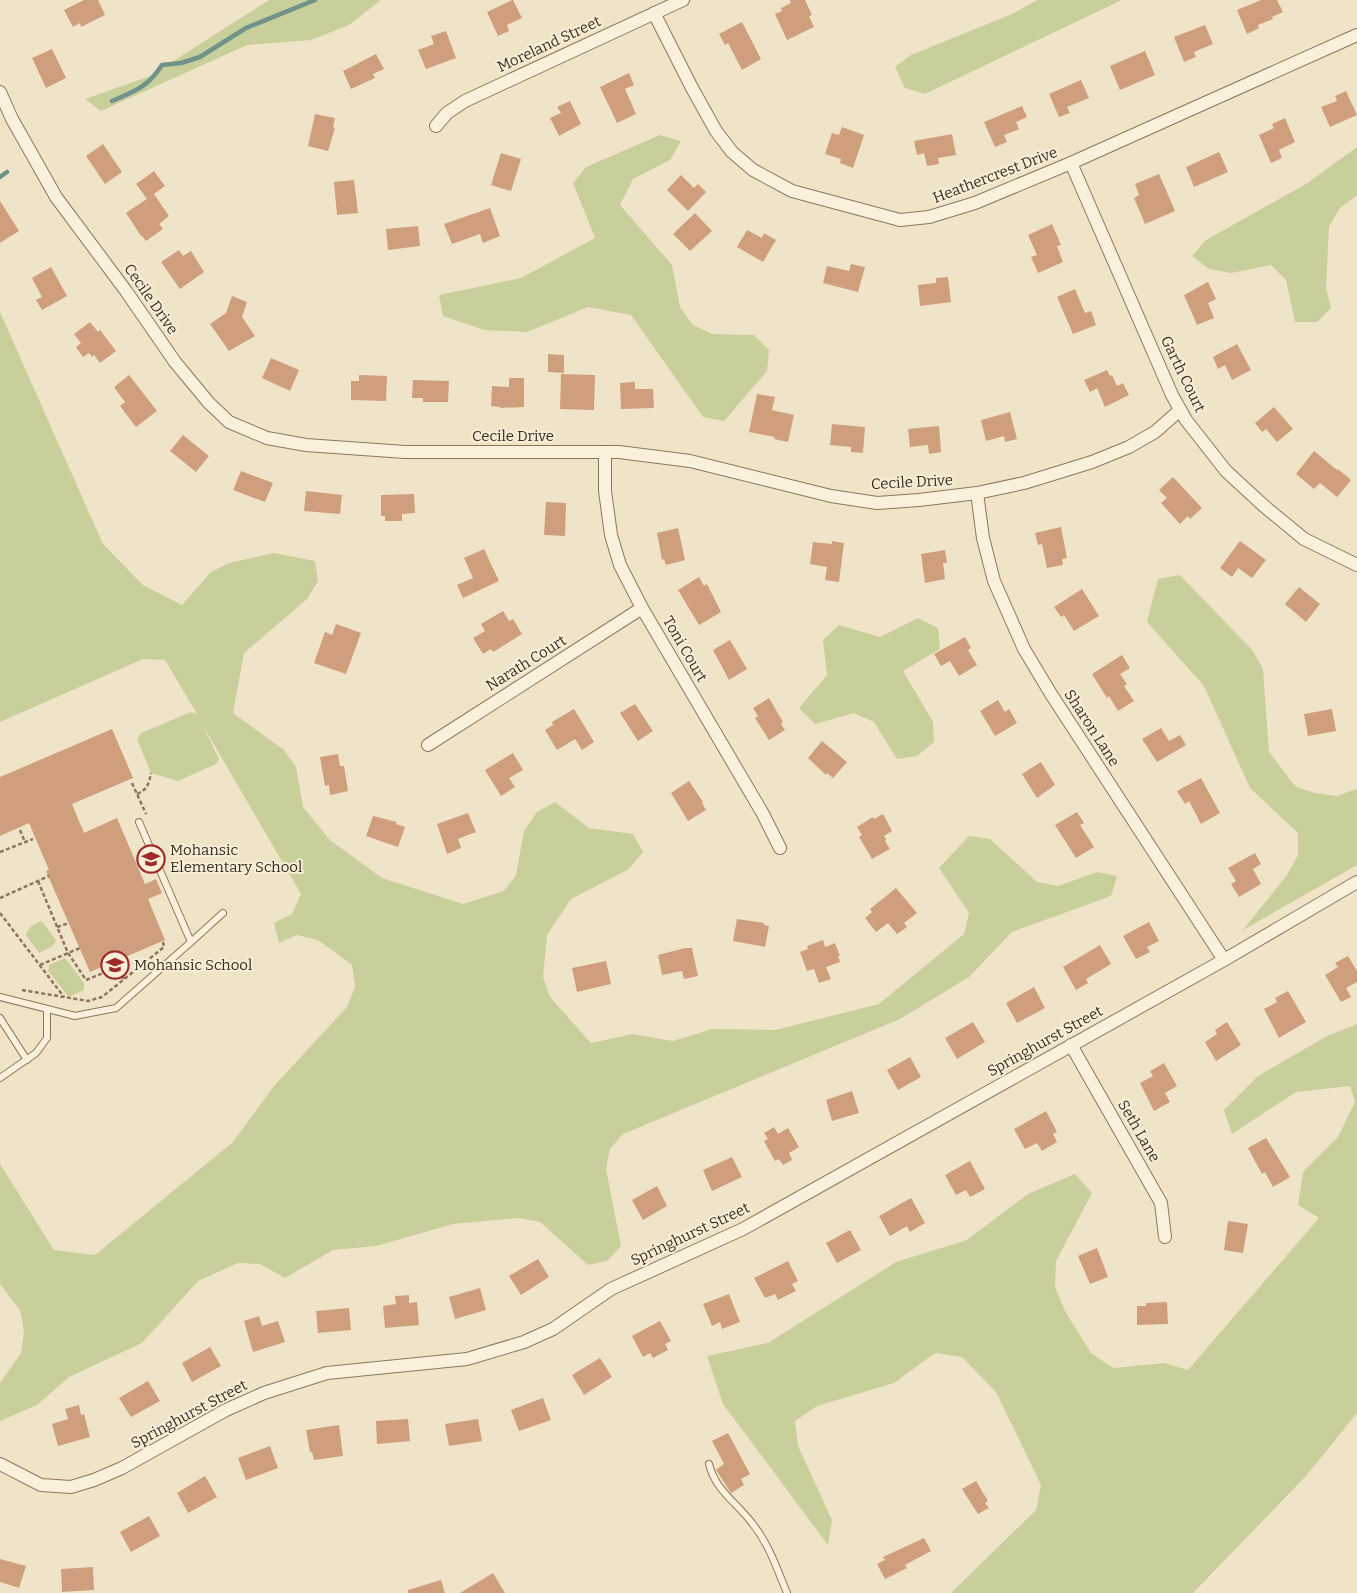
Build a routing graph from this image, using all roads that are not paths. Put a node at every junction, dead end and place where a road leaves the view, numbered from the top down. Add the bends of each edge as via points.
1 (683, 0) edge
2 (654, 13) junction
3 (1357, 35) edge
4 (0, 92) edge
5 (436, 126) dead end
6 (1072, 163) junction
7 (1180, 410) junction
8 (605, 452) junction
9 (977, 493) junction
10 (1357, 565) edge
11 (642, 608) junction
12 (428, 744) dead end
13 (138, 822) road end
14 (780, 848) dead end
15 (1357, 882) edge
16 (223, 913) dead end
17 (191, 942) junction
18 (1224, 960) junction
19 (0, 997) edge
20 (47, 1009) junction
21 (0, 1018) edge
22 (1071, 1045) junction
23 (27, 1060) junction
24 (0, 1078) edge
25 (1165, 1238) dead end
26 (0, 1464) edge
27 (709, 1464) dead end
28 (787, 1593) edge

1 - 2 street, Moreland Street
2 - 5 street, Moreland Street via 465,101 447,113
2 - 6 street, Heathercrest Drive via 701,105 732,152 753,170 792,191 900,220 929,217 975,203
3 - 6 street, Heathercrest Drive
4 - 8 street, Cecile Drive via 56,196 175,362 229,422 267,438 326,446 405,452
6 - 7 street, Garth Court
7 - 9 street, Cecile Drive via 1155,432 1129,447 1024,483
7 - 10 street, Garth Court via 1226,471 1264,506 1304,539
8 - 9 street, Cecile Drive via 690,461 831,496 877,503
8 - 11 street, Toni Court via 605,491 611,535 620,565
9 - 18 street, Sharon Lane via 983,538 994,581 1024,649
11 - 12 street, Narath Court
11 - 14 street, Toni Court
13 - 17 lane
15 - 18 street, Springhurst Street
16 - 17 lane
17 - 20 lane via 116,1008 76,1016
18 - 22 street, Springhurst Street
19 - 20 lane
20 - 23 lane via 47,1038
21 - 23 lane
22 - 25 street, Seth Lane via 1161,1203
22 - 26 street, Springhurst Street via 743,1229 611,1289 553,1329 524,1342 467,1358 327,1373 264,1393 226,1410 122,1468 71,1487 41,1485
23 - 24 lane
27 - 28 lane via 712,1476 752,1523 770,1551

